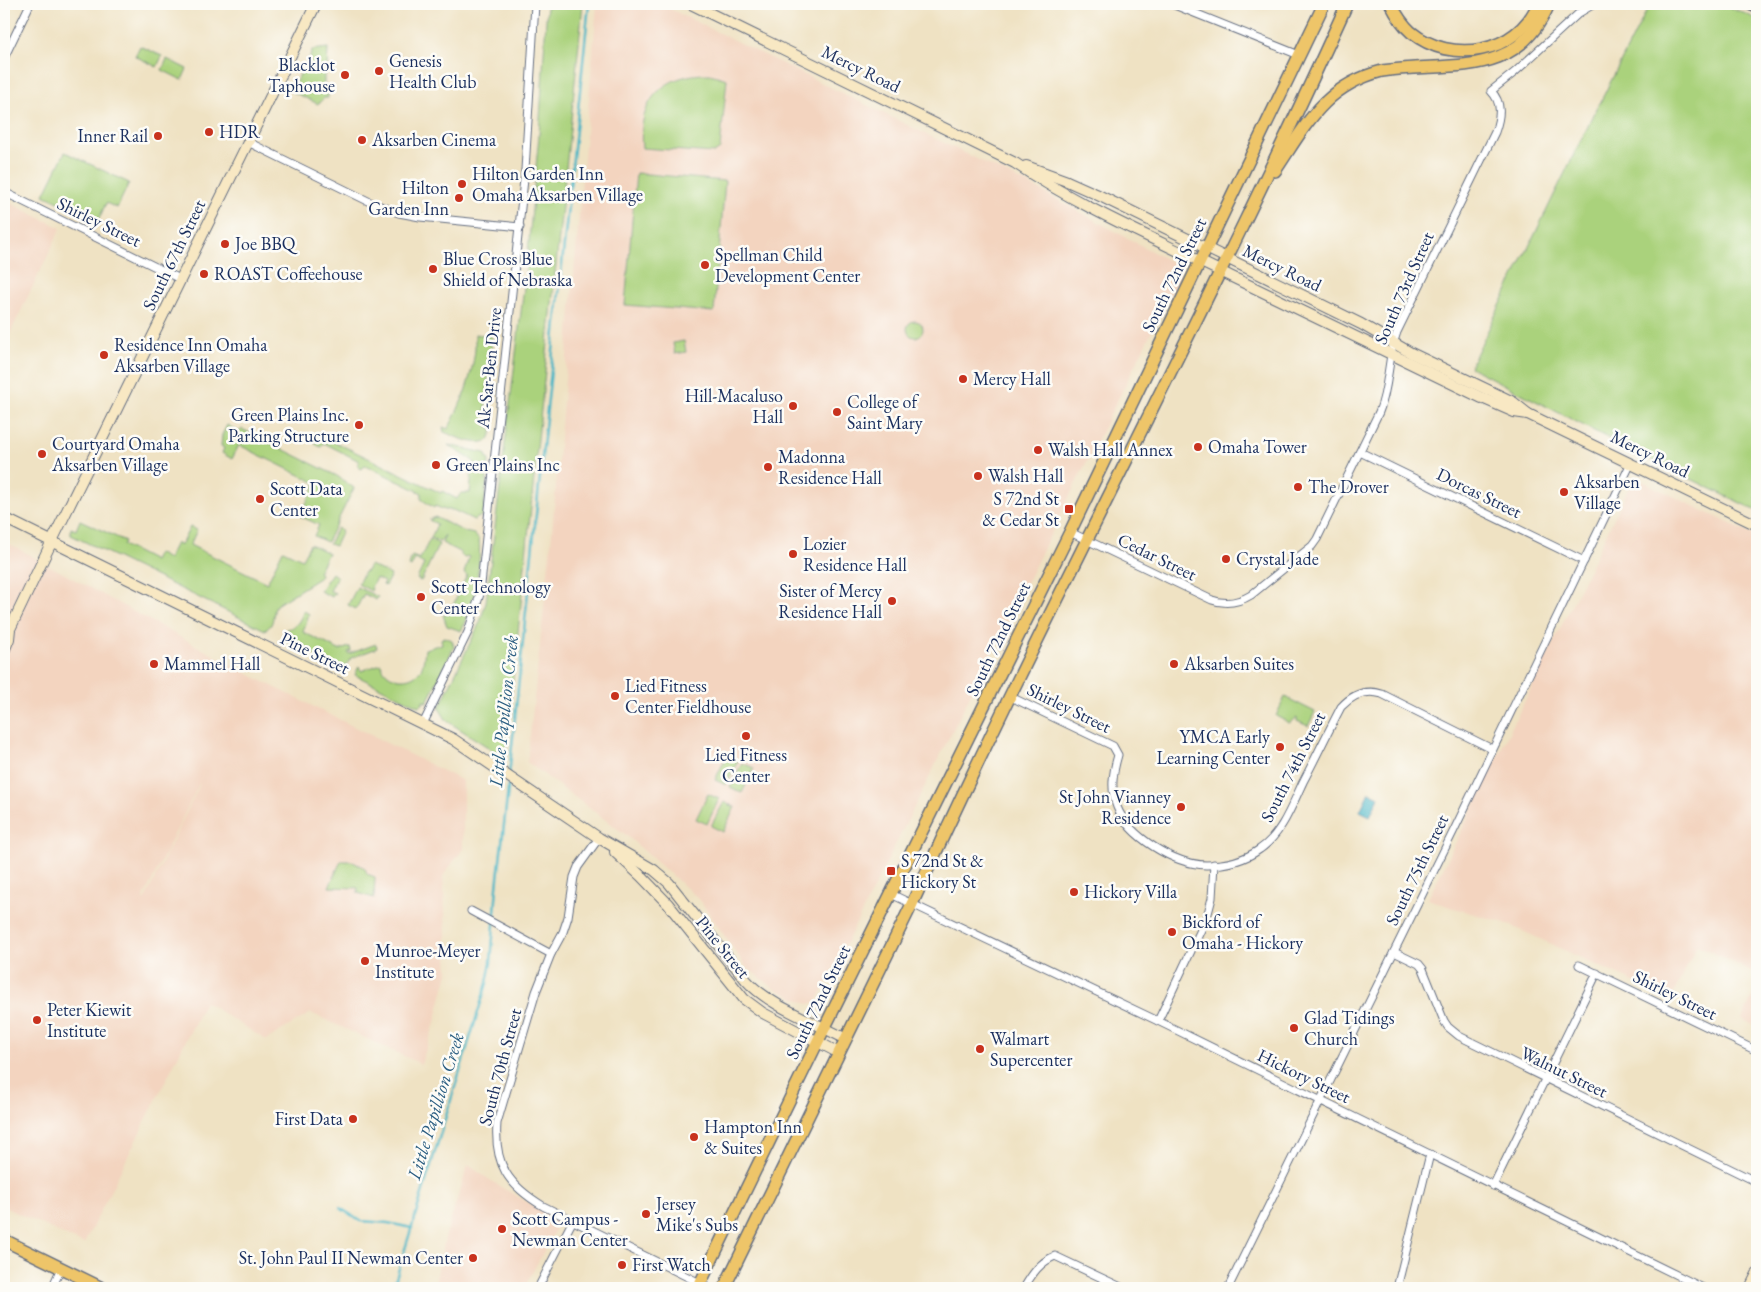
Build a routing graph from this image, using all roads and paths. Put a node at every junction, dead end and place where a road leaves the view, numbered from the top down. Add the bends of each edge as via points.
1 (30, 4) edge
2 (316, 4) edge
3 (535, 4) edge
4 (691, 4) edge
5 (1172, 4) edge
6 (1324, 4) edge
7 (1347, 4) edge
8 (1390, 4) edge
9 (1538, 4) edge
10 (1549, 4) edge
11 (1594, 4) edge
12 (1750, 4) edge
13 (1757, 7) edge
14 (1299, 55) junction
15 (4, 58) edge
16 (248, 142) junction
17 (1016, 163) junction
18 (4, 192) edge
19 (1253, 204) junction
20 (520, 227) junction
21 (1206, 248) junction
22 (1226, 258) junction
23 (1200, 261) junction
24 (1220, 271) junction
25 (180, 279) junction
26 (1392, 347) junction
27 (1360, 452) junction
28 (1631, 463) junction
29 (4, 518) edge
30 (1757, 525) edge
31 (1070, 532) junction
32 (1087, 540) junction
33 (52, 541) junction
34 (1584, 561) junction
35 (1232, 603) joint
36 (7, 631) edge
37 (4, 650) edge
38 (1010, 696) junction
39 (423, 724) junction
40 (1492, 749) junction
41 (599, 838) junction
42 (1214, 864) junction
43 (892, 894) junction
44 (912, 904) junction
45 (471, 911) dead end
46 (1394, 952) junction
47 (551, 954) junction
48 (1579, 965) dead end
49 (1597, 973) junction
50 (1158, 1021) junction
51 (825, 1028) junction
52 (846, 1039) junction
53 (818, 1041) junction
54 (1757, 1051) edge
55 (839, 1053) junction
56 (1546, 1080) junction
57 (1320, 1101) junction
58 (1430, 1154) junction
59 (1757, 1182) edge
60 (1493, 1186) junction
61 (573, 1220) junction
62 (4, 1240) edge
63 (61, 1268) junction
64 (1757, 1274) edge
65 (699, 1286) edge
66 (52, 1288) edge
67 (102, 1288) edge
68 (538, 1288) edge
69 (724, 1288) edge
70 (1024, 1288) edge
71 (1123, 1288) edge
72 (1228, 1288) edge
73 (1397, 1288) edge
74 (1703, 1288) edge
75 (1750, 1288) edge

1 - 15 street
2 - 16 main road, South 67th Street
3 - 20 street, Ak-Sar-Ben Drive
4 - 17 main road, Mercy Road
5 - 14 street
6 - 14 main road, South 72nd Street
7 - 19 main road, South 72nd Street
8 - 9 main road via 1402,22 1419,38 1440,47 1466,51 1490,48 1510,37 1530,18
10 - 19 main road via 1537,28 1523,44 1502,56 1477,63 1382,71 1330,96 1311,116
11 - 26 street, South 73rd Street via 1579,13 1491,91 1500,112 1495,132
12 - 13 main road
14 - 21 main road, South 72nd Street
16 - 20 street via 399,213
16 - 25 main road, South 67th Street
17 - 21 main road, Mercy Road via 1079,186
17 - 23 main road, Mercy Road via 1085,204
18 - 25 street, Shirley Street
19 - 22 main road, South 72nd Street
20 - 39 street, Ak-Sar-Ben Drive via 480,594 468,632
21 - 22 main road, Mercy Road
21 - 23 main road, South 72nd Street
22 - 24 main road, South 72nd Street
22 - 26 main road, Mercy Road via 1361,324
23 - 24 main road, Mercy Road
23 - 31 main road, South 72nd Street
24 - 26 main road, Mercy Road
24 - 32 main road, South 72nd Street
25 - 33 main road, South 67th Street
26 - 27 street, South 73rd Street via 1384,400
26 - 28 main road, Mercy Road via 1513,402 1528,414
27 - 34 street, Dorcas Street
27 - 35 street, South 73rd Street via 1312,546 1244,600
28 - 30 main road, Mercy Road
28 - 34 street, South 75th Street
29 - 33 main road, Pine Street
31 - 32 street, Cedar Street
31 - 43 main road, South 72nd Street
32 - 35 street, Cedar Street via 1212,600
32 - 38 main road, South 72nd Street
33 - 36 main road, South 67th Street
33 - 39 main road, Pine Street
34 - 40 street, South 75th Street
36 - 37 main road, South 67th Street via 9,639
38 - 42 street, Shirley Street via 1113,746 1118,755 1113,781 1114,798 1130,829 1179,858 1205,865
38 - 44 main road, South 72nd Street
39 - 41 main road, Pine Street via 453,739
40 - 42 street, South 74th Street via 1382,694 1359,694 1341,707 1272,838 1246,858
40 - 46 street, South 75th Street
41 - 47 street, South 70th Street via 578,867 568,917
41 - 51 main road, Pine Street via 670,882 756,990
41 - 53 main road, Pine Street via 663,899 744,999 763,1013
42 - 50 street via 1207,918
43 - 44 street, Hickory Street
43 - 51 main road, South 72nd Street
44 - 50 street, Hickory Street
44 - 52 main road, South 72nd Street
45 - 47 street
46 - 56 street, Walnut Street via 1423,969 1444,1021 1455,1033
46 - 57 street, South 75th Street
47 - 61 street, South 70th Street via 536,992 500,1114 496,1142 499,1158 515,1187
48 - 49 street, Shirley Street
49 - 54 street, Shirley Street
49 - 56 street
50 - 57 street, Hickory Street
51 - 52 main road, Pine Street
51 - 53 main road, South 72nd Street
52 - 55 main road, South 72nd Street
53 - 55 main road, Pine Street
53 - 65 main road, South 72nd Street
55 - 69 main road, South 72nd Street
56 - 59 street, Walnut Street
56 - 60 street
57 - 58 street, Hickory Street
57 - 72 street, South 75th Street
58 - 60 street, Hickory Street
58 - 73 street
60 - 74 street, Hickory Street
61 - 65 street, South 70th Street
61 - 68 street
62 - 63 main road
63 - 66 street
63 - 67 main road
64 - 75 main road
70 - 71 street via 1044,1260 1055,1256

